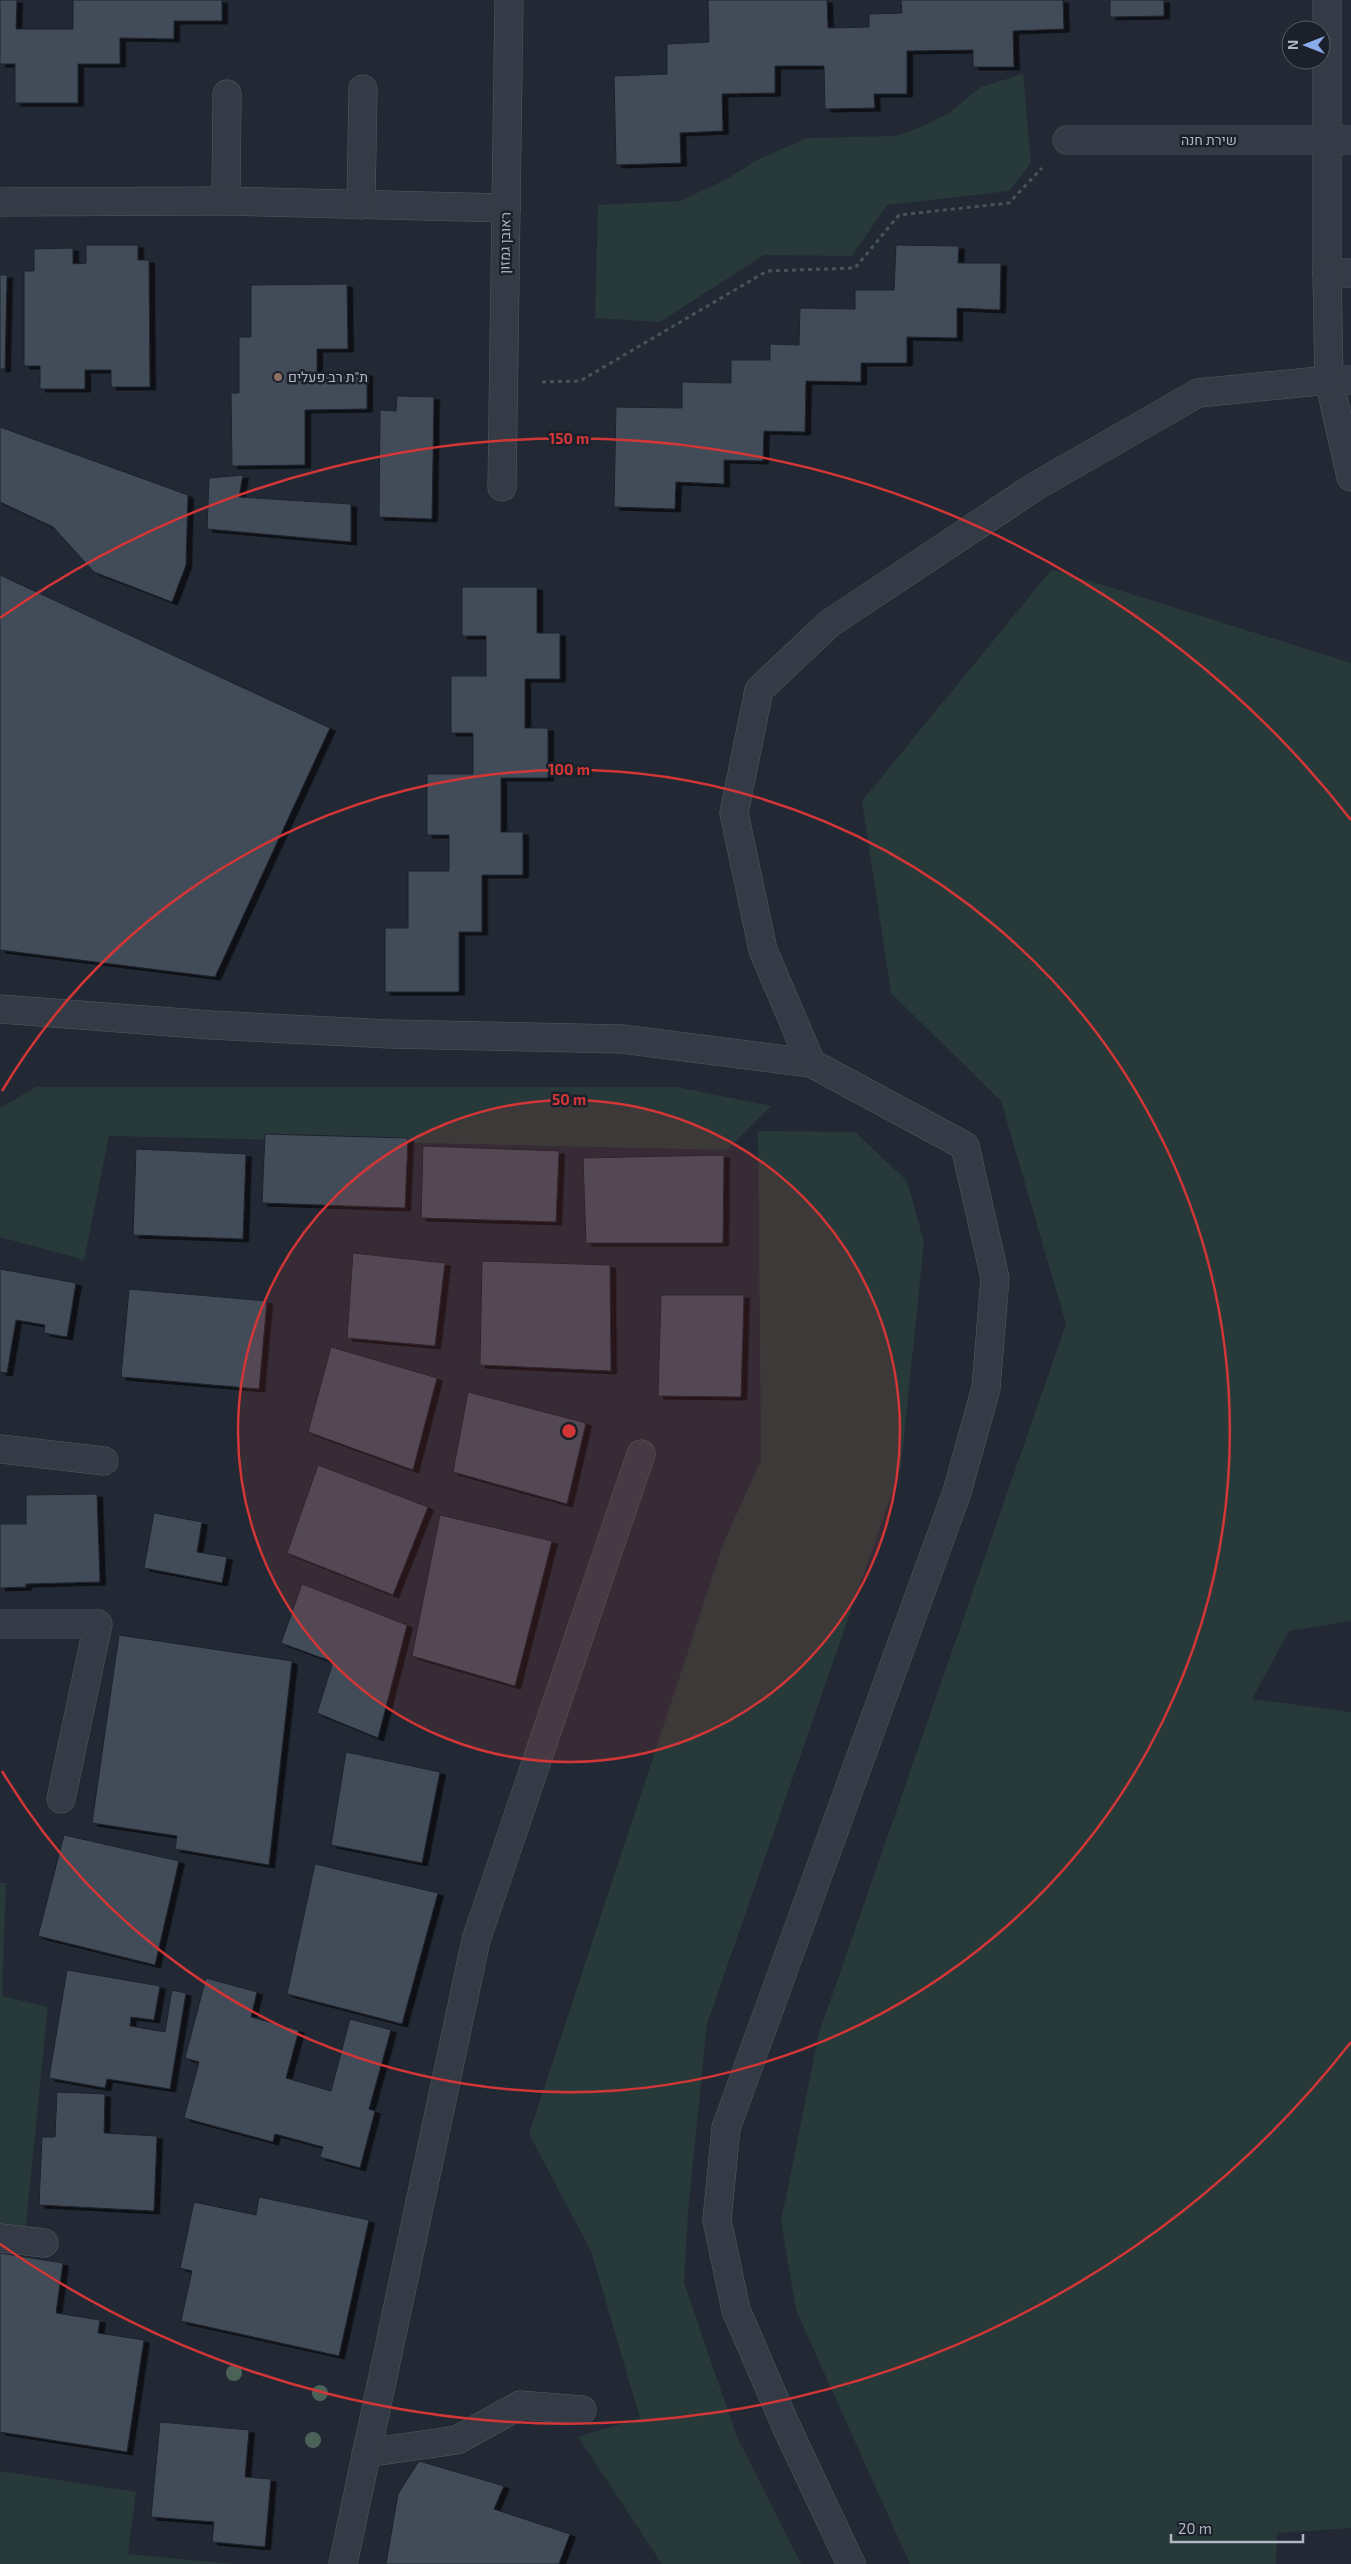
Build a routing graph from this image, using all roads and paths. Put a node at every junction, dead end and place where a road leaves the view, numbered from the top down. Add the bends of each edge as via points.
1 (509, 0) edge
2 (1327, 0) edge
3 (363, 89) dead end
4 (227, 94) dead end
5 (1067, 140) joint
6 (1340, 140) edge
7 (226, 201) junction
8 (0, 202) edge
9 (361, 204) junction
10 (506, 208) junction
11 (1339, 273) edge
12 (1340, 380) edge
13 (504, 382) junction
14 (1351, 477) edge
15 (502, 487) dead end
16 (0, 1009) edge
17 (811, 1063) junction
18 (0, 1449) edge
19 (641, 1454) dead end
20 (104, 1461) dead end
21 (0, 1624) edge
22 (61, 1799) dead end
23 (0, 2238) edge
24 (44, 2243) dead end
25 (582, 2410) dead end
26 (366, 2454) junction
27 (343, 2564) edge
28 (851, 2564) edge

1 - 10 street, ראובן גמזון
2 - 6 street
3 - 9 street
4 - 7 street
5 - 6 street, שירת חנה
5 - 13 path via 1009,203 899,214 855,268 767,272 580,381
6 - 11 street
7 - 8 street
7 - 9 street
9 - 10 street
10 - 13 street, ראובן גמזון
11 - 12 street
12 - 14 street
12 - 17 street via 1198,394 1036,486 830,623 759,690 734,813 763,950
13 - 15 street, ראובן גמזון
16 - 17 street via 389,1034 622,1039
17 - 28 street via 965,1146 995,1278 986,1388 957,1492 726,2128 717,2220 736,2310
18 - 20 street
19 - 26 street via 476,1940
21 - 22 street via 98,1624
23 - 24 street
25 - 26 street via 520,2405 457,2440
26 - 27 street

